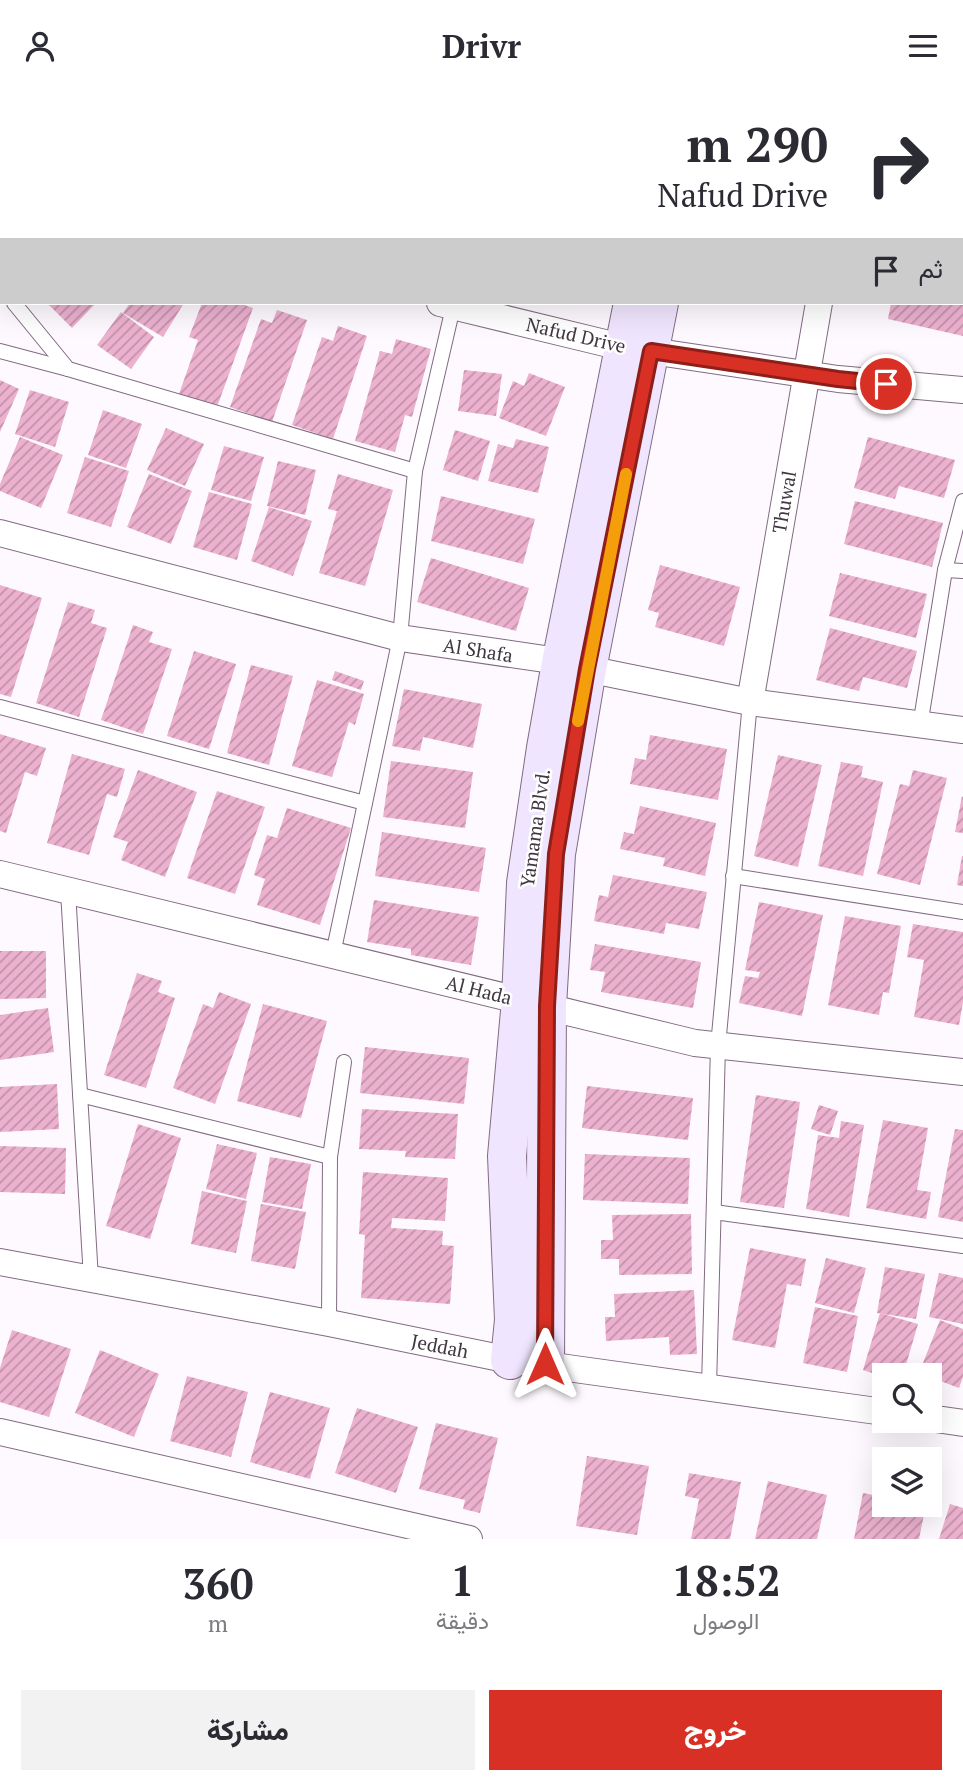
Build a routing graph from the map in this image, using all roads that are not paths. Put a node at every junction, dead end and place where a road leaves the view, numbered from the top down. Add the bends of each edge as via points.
1 (16, 305) edge
2 (449, 305) edge
3 (453, 305) edge
4 (633, 305) edge
5 (658, 305) edge
6 (820, 305) edge
7 (637, 349) junction
8 (0, 351) edge
9 (68, 369) junction
10 (806, 374) junction
11 (963, 390) edge
12 (415, 471) junction
13 (963, 502) edge
14 (0, 533) edge
15 (945, 570) junction
16 (963, 571) edge
17 (400, 638) junction
18 (574, 666) junction
19 (750, 702) junction
20 (0, 707) edge
21 (920, 726) junction
22 (963, 730) edge
23 (365, 803) junction
24 (0, 874) edge
25 (733, 876) junction
26 (68, 891) junction
27 (963, 912) edge
28 (332, 954) junction
29 (534, 1003) junction
30 (718, 1046) junction
31 (344, 1062) dead end
32 (963, 1072) edge
33 (80, 1095) junction
34 (330, 1157) junction
35 (713, 1212) junction
36 (963, 1246) edge
37 (0, 1262) edge
38 (91, 1279) junction
39 (329, 1324) junction
40 (528, 1362) junction
41 (709, 1387) junction
42 (872, 1410) edge
43 (942, 1420) edge
44 (963, 1423) edge
45 (0, 1432) edge
46 (469, 1539) edge

1 - 9 lane
2 - 12 lane
3 - 7 street, Nafud Drive
4 - 7 main road, Yamama Blvd.
5 - 7 main road, Yamama Blvd.
6 - 10 street, Thuwal
7 - 10 street, Nafud Drive
7 - 18 main road, Yamama Blvd.
8 - 9 lane
9 - 12 lane
10 - 11 street, Nafud Drive
10 - 19 street, Thuwal
12 - 17 lane
13 - 15 lane
14 - 17 street, Al Shafa
15 - 16 lane
15 - 21 lane
17 - 18 street, Al Shafa
17 - 23 lane
18 - 19 street, Al Shafa
18 - 29 main road, Yamama Blvd. via 546,748 526,883
19 - 21 street, Al Shafa
19 - 25 lane
20 - 23 lane
21 - 22 street, Al Shafa
23 - 28 lane
24 - 26 street, Al Hada
25 - 27 lane
25 - 30 lane
26 - 28 street, Al Hada
26 - 33 lane
28 - 29 street, Al Hada
29 - 30 street, Al Hada
29 - 40 main road, Yamama Blvd. via 507,1156 514,1320
30 - 32 street, Al Hada
30 - 35 lane
31 - 34 lane
33 - 34 lane
33 - 38 lane
34 - 39 lane
35 - 36 lane
35 - 41 lane
37 - 38 street, Jeddah
38 - 39 street, Jeddah
39 - 40 street, Jeddah
40 - 41 street, Jeddah
41 - 42 street, Jeddah
43 - 44 street
45 - 46 street

